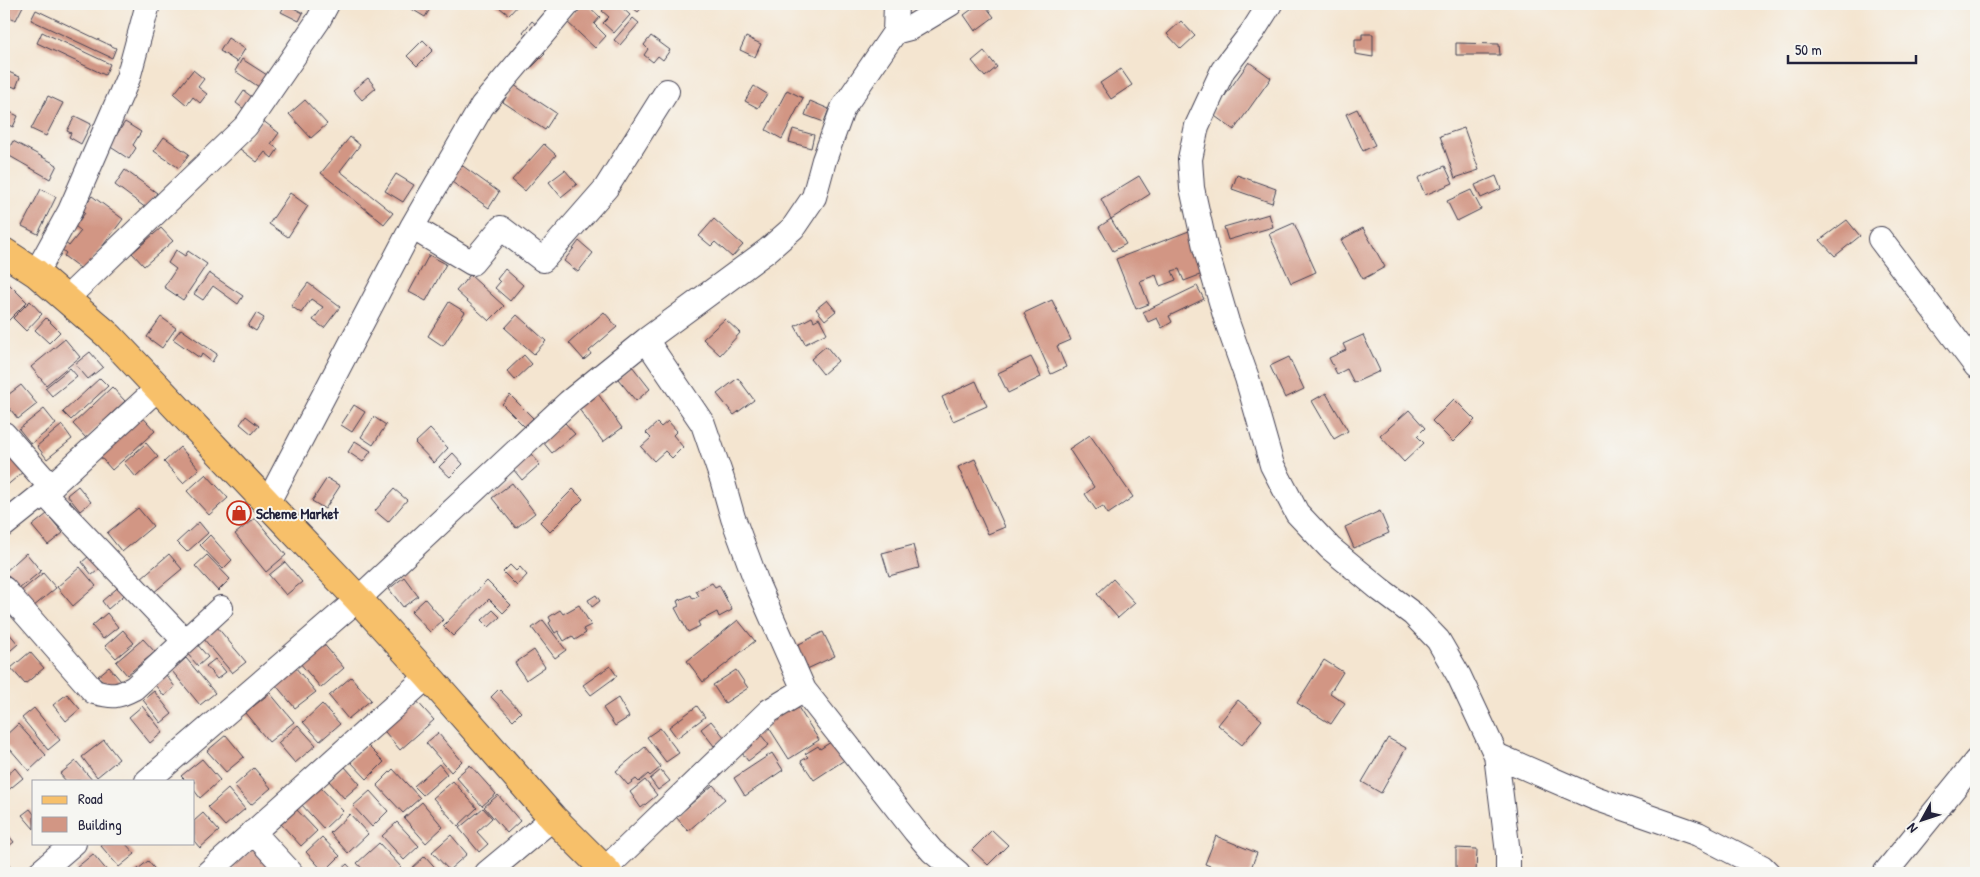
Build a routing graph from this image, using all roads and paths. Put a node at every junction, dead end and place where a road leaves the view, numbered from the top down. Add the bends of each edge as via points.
1 (148, 4) edge
2 (327, 4) edge
3 (568, 4) edge
4 (896, 4) edge
5 (950, 4) edge
6 (1270, 4) edge
7 (895, 32) junction
8 (667, 91) dead end
9 (412, 228) junction
10 (1880, 239) dead end
11 (4, 252) edge
12 (36, 273) junction
13 (66, 299) junction
14 (646, 340) junction
15 (1976, 366) edge
16 (157, 389) junction
17 (4, 434) edge
18 (48, 490) junction
19 (267, 504) junction
20 (4, 525) edge
21 (4, 589) edge
22 (358, 599) junction
23 (222, 608) dead end
24 (185, 641) junction
25 (428, 676) junction
26 (804, 690) junction
27 (1496, 755) junction
28 (1976, 761) edge
29 (147, 780) edge
30 (553, 818) junction
31 (253, 832) junction
32 (73, 844) edge
33 (606, 871) edge
34 (39, 873) edge
35 (208, 873) edge
36 (291, 873) edge
37 (487, 873) edge
38 (958, 873) edge
39 (1508, 873) edge
40 (1768, 873) edge
41 (1885, 873) edge

1 - 12 street via 128,78 70,211
2 - 13 street via 246,126
3 - 9 street via 482,106
4 - 7 street
5 - 7 street via 910,28
6 - 27 street via 1223,70 1210,95 1196,126 1190,159 1205,247 1227,322 1272,465 1297,513 1330,548 1413,614 1438,640 1460,676
7 - 14 street via 843,108 814,197 793,228
8 - 9 street via 606,188 543,260 501,228 472,263
9 - 19 street
10 - 15 street
11 - 12 main road
12 - 13 main road
13 - 16 main road via 109,336
14 - 22 street via 569,402
14 - 26 street via 703,424 758,586
16 - 18 street
16 - 19 main road
17 - 18 street
18 - 20 street
18 - 24 street
19 - 22 main road
21 - 24 street via 94,692 113,697 134,688
22 - 25 main road
22 - 29 street
23 - 24 street
25 - 30 main road
25 - 31 street
26 - 33 street via 769,711
26 - 38 street via 915,831
27 - 39 street
27 - 40 street via 1595,798 1698,834
28 - 41 street
30 - 33 main road
30 - 37 street
31 - 35 street
31 - 36 street
32 - 34 street

